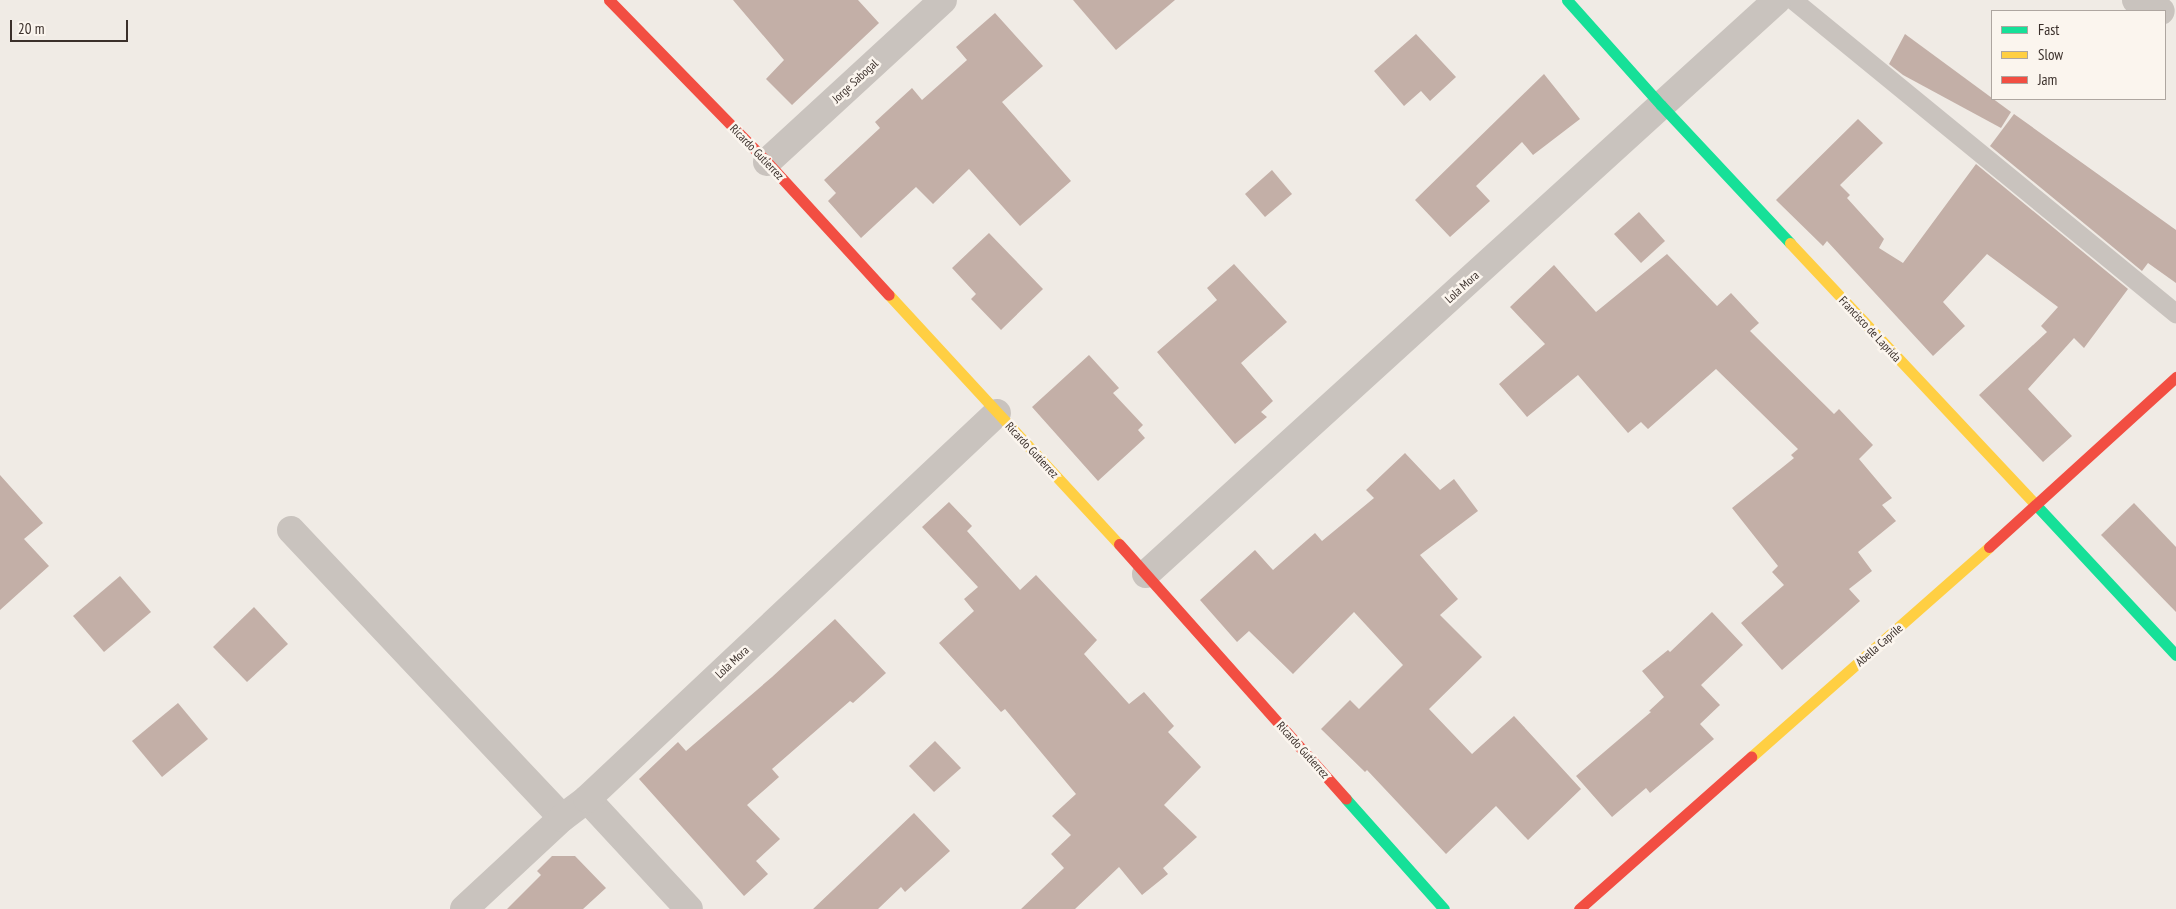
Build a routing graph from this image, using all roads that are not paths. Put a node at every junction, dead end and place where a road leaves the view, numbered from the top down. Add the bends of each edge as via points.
1 (609, 0) edge
2 (943, 0) edge
3 (1567, 0) edge
4 (1777, 0) edge
5 (1794, 0) edge
6 (2136, 0) edge
7 (2158, 10) edge
8 (1661, 105) junction
9 (768, 162) junction
10 (2176, 313) edge
11 (2176, 378) edge
12 (997, 412) junction
13 (2036, 506) junction
14 (291, 530) dead end
15 (1146, 574) junction
16 (2176, 655) edge
17 (587, 799) junction
18 (562, 818) junction
19 (464, 909) edge
20 (689, 909) edge
21 (1444, 909) edge
22 (1579, 909) edge

1 - 9 street, Ricardo Gutierrez
2 - 9 street, Jorge Sabogal
3 - 8 street, Francisco de Laprida
4 - 8 street, Lola Mora
5 - 10 lane
6 - 7 street
8 - 13 street, Francisco de Laprida
8 - 15 street, Lola Mora
9 - 12 street, Ricardo Gutierrez
11 - 13 street, Abella Caprile
12 - 15 street, Ricardo Gutierrez
12 - 17 street, Lola Mora
13 - 16 street, Francisco de Laprida
13 - 22 street, Abella Caprile
14 - 18 street
15 - 21 street, Ricardo Gutierrez
17 - 18 street, Lola Mora
17 - 20 street
18 - 19 street, Lola Mora

